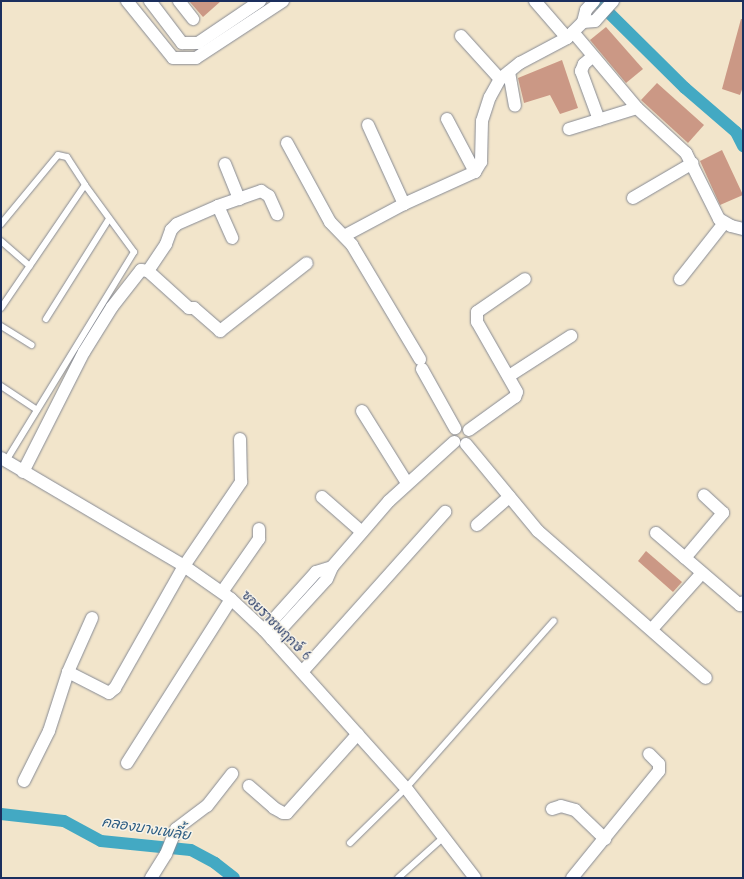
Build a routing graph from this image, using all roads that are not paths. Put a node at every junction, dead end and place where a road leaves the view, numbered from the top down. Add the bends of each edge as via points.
1 (127, 1) edge
2 (150, 1) edge
3 (179, 1) edge
4 (260, 1) edge
5 (283, 1) edge
6 (535, 1) edge
7 (594, 1) edge
8 (613, 1) edge
9 (588, 18) junction
10 (193, 20) dead end
11 (570, 35) junction
12 (461, 36) dead end
13 (592, 57) junction
14 (505, 75) junction
15 (515, 105) dead end
16 (638, 108) junction
17 (447, 119) dead end
18 (598, 120) junction
19 (368, 124) dead end
20 (569, 129) dead end
21 (287, 143) dead end
22 (693, 163) junction
23 (225, 164) dead end
24 (475, 172) junction
25 (85, 184) junction
26 (633, 198) dead end
27 (239, 199) junction
28 (404, 204) junction
29 (218, 206) junction
30 (277, 214) dead end
31 (109, 219) junction
32 (724, 223) junction
33 (1, 224) edge
34 (743, 229) edge
35 (344, 236) junction
36 (232, 238) dead end
37 (1, 241) edge
38 (307, 264) dead end
39 (30, 266) junction
40 (148, 271) junction
41 (525, 279) dead end
42 (680, 279) dead end
43 (1, 308) edge
44 (46, 319) dead end
45 (1, 326) edge
46 (571, 336) dead end
47 (30, 345) dead end
48 (509, 376) junction
49 (1, 386) edge
50 (37, 410) junction
51 (362, 411) dead end
52 (455, 428) junction
53 (469, 430) junction
54 (240, 439) dead end
55 (460, 443) junction
56 (4, 460) edge
57 (23, 472) junction
58 (407, 483) junction
59 (704, 495) dead end
60 (322, 497) dead end
61 (509, 497) junction
62 (445, 512) dead end
63 (477, 525) dead end
64 (259, 529) dead end
65 (362, 532) junction
66 (656, 533) dead end
67 (685, 558) junction
68 (184, 566) junction
69 (702, 573) junction
70 (226, 595) junction
71 (743, 602) edge
72 (92, 618) dead end
73 (554, 621) dead end
74 (652, 629) junction
75 (268, 635) junction
76 (68, 672) junction
77 (302, 672) junction
78 (706, 678) dead end
79 (358, 734) junction
80 (649, 754) dead end
81 (127, 763) dead end
82 (232, 774) dead end
83 (24, 782) dead end
84 (250, 786) dead end
85 (406, 788) junction
86 (552, 809) dead end
87 (445, 836) junction
88 (605, 839) junction
89 (350, 843) dead end
90 (150, 878) edge
91 (398, 878) edge
92 (475, 878) edge
93 (572, 878) edge

1 - 5 street via 173,58 196,58
2 - 4 street via 182,43 198,43
3 - 10 street
6 - 11 street
7 - 9 street
8 - 9 street
9 - 11 street
11 - 13 street
11 - 14 street
12 - 14 street
13 - 16 street
13 - 18 street via 581,71
14 - 15 street
14 - 24 street via 490,97 482,121 481,162
16 - 18 street
16 - 22 street via 679,144
17 - 24 street
18 - 20 street
19 - 28 street
21 - 35 street via 330,222
22 - 26 street
22 - 32 street via 716,215
23 - 27 street
24 - 28 street
25 - 31 lane
25 - 33 lane via 67,157 58,155
25 - 39 lane
27 - 29 street
27 - 30 street via 260,191 269,196
28 - 35 street
29 - 36 street
29 - 40 street via 177,224
31 - 44 lane
31 - 50 lane via 134,252
32 - 34 street
32 - 42 street
35 - 52 street via 352,245 421,364
37 - 39 lane
38 - 40 street via 220,331 194,308 189,308
39 - 43 lane
40 - 57 street via 138,272 112,306 60,396
41 - 48 street via 480,309 476,317
45 - 47 lane
46 - 48 street
48 - 53 street via 516,387 515,397
49 - 50 lane
50 - 56 lane
51 - 58 street
52 - 53 street via 462,426
52 - 55 street via 451,435
53 - 55 street via 470,437
54 - 68 street via 241,482
55 - 58 street
55 - 61 street
56 - 57 street, ซอยราชพฤกษ์ 6
57 - 68 street, ซอยราชพฤกษ์ 6
58 - 65 street
59 - 67 street via 723,513
60 - 65 street
61 - 63 street
61 - 74 street via 538,531
62 - 77 street
64 - 70 street via 259,539
65 - 75 street via 332,567 327,579
66 - 67 street
67 - 69 street
68 - 70 street, ซอยราชพฤกษ์ 6
68 - 76 street via 112,691 109,693
69 - 71 street via 740,605
69 - 74 street
70 - 75 street, ซอยราชพฤกษ์ 6
70 - 81 street
72 - 76 street
73 - 85 lane
74 - 78 street
75 - 77 street, ซอยราชพฤกษ์ 6
76 - 83 street via 49,731
77 - 79 street, ซอยราชพฤกษ์ 6
79 - 84 street via 287,813 283,814 274,808
79 - 85 street, ซอยราชพฤกษ์ 6
80 - 88 street via 660,764 659,771
82 - 90 street via 207,806 179,826 166,854
85 - 87 street, ซอยราชพฤกษ์ 6
85 - 89 lane
86 - 88 street via 561,806 575,810
87 - 91 lane
87 - 92 street, ซอยราชพฤกษ์ 6
88 - 93 street

